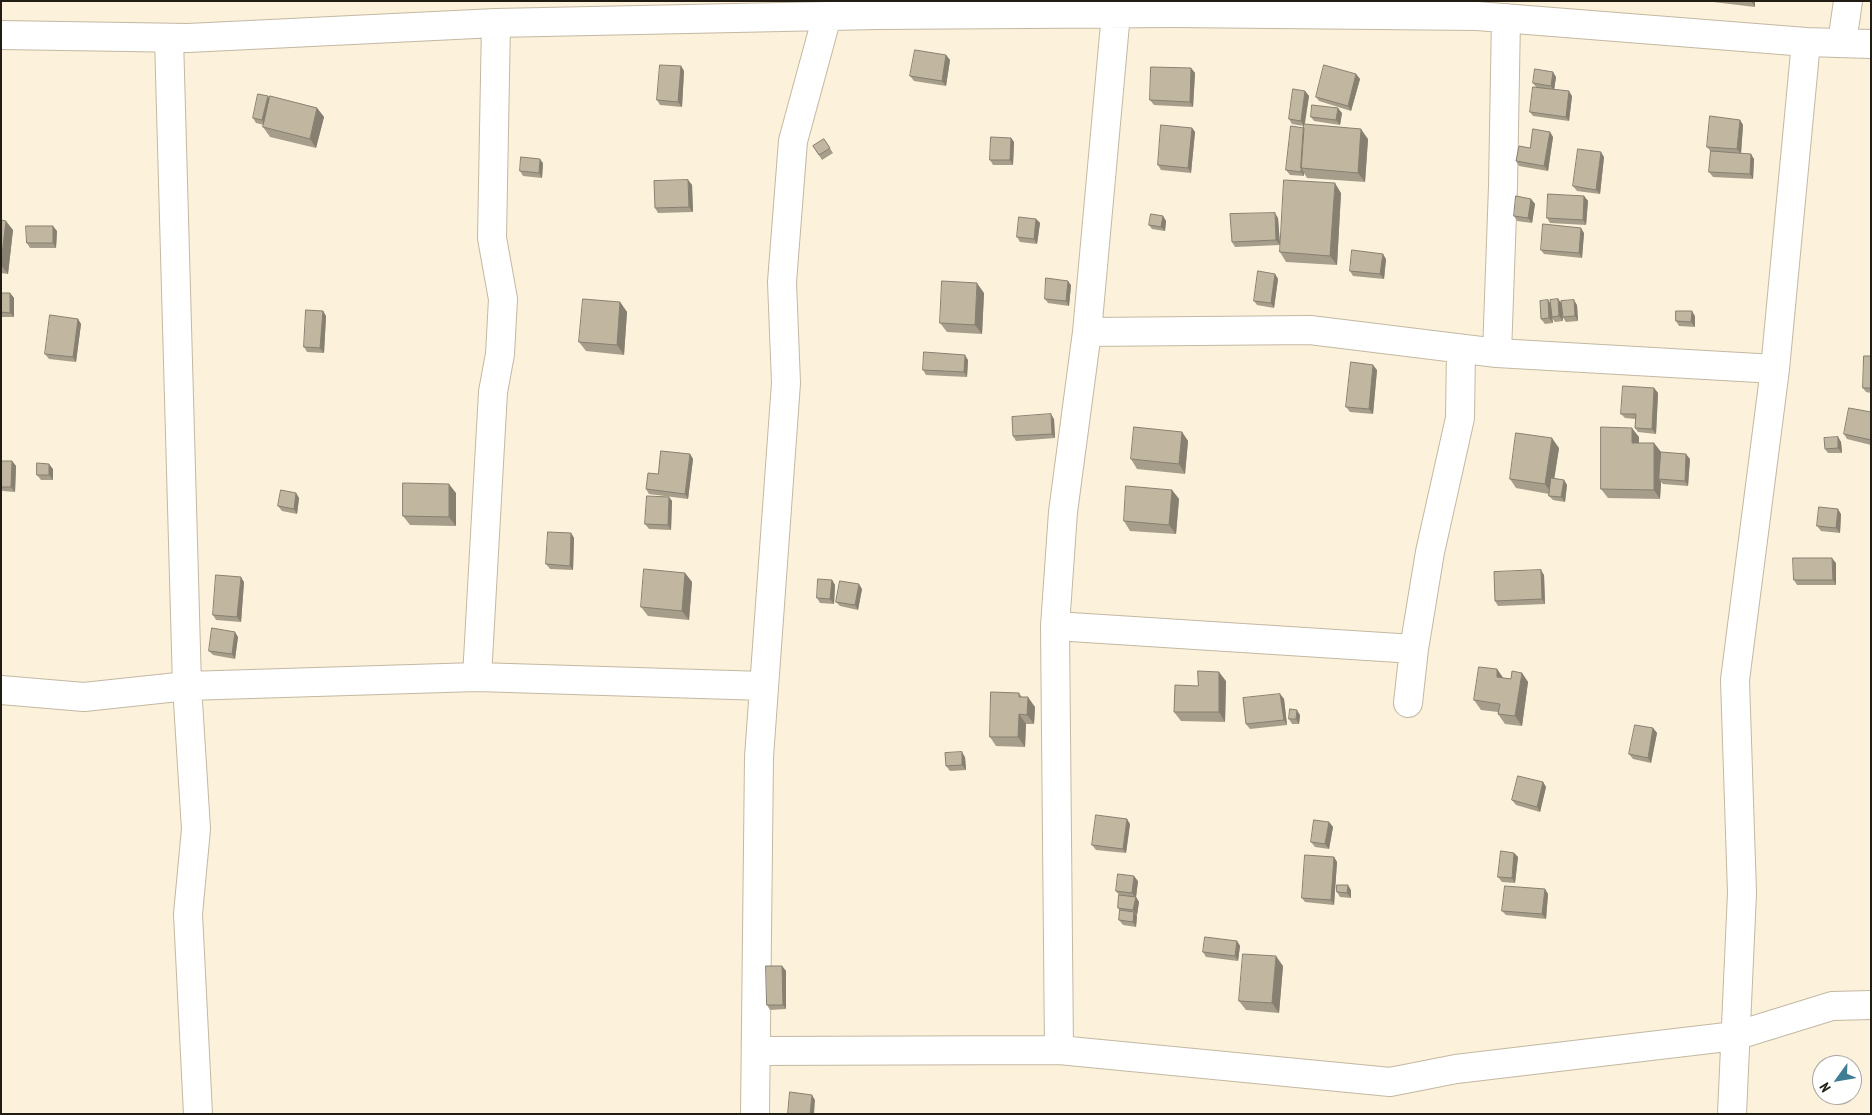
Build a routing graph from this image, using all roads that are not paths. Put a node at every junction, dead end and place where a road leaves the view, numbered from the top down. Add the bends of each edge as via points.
1 (1848, 1) edge
2 (1176, 7) edge
3 (878, 8) edge
4 (1476, 9) edge
5 (547, 12) edge
6 (1116, 13) junction
7 (827, 16) junction
8 (1506, 18) junction
9 (496, 23) junction
10 (1, 35) edge
11 (169, 38) junction
12 (1806, 42) junction
13 (1842, 43) junction
14 (1871, 44) edge
15 (1087, 332) junction
16 (1462, 349) junction
17 (1496, 353) junction
18 (1775, 369) junction
19 (1055, 626) junction
20 (1414, 650) junction
21 (477, 677) junction
22 (186, 686) junction
23 (764, 686) junction
24 (1, 690) edge
25 (1408, 704) dead end
26 (1871, 1005) edge
27 (1735, 1036) junction
28 (1059, 1050) junction
29 (757, 1051) junction
30 (198, 1114) edge
31 (756, 1114) edge
32 (1732, 1114) edge

1 - 13 street
2 - 4 street
2 - 6 street
3 - 6 street
3 - 7 street
4 - 8 street
5 - 7 street
5 - 9 street
6 - 15 street
7 - 23 street via 793,141 782,282 786,383
8 - 12 street
8 - 17 street
9 - 11 street
9 - 21 street via 492,238 503,299 500,354 492,392
10 - 11 street
11 - 22 street
12 - 13 street
12 - 18 street
13 - 14 street
15 - 16 street via 1310,330
15 - 19 street via 1063,512
16 - 17 street
16 - 20 street via 1460,418 1430,552
17 - 18 street
18 - 27 street via 1734,680 1742,893
19 - 20 street
19 - 28 street
20 - 25 street
21 - 22 street
21 - 23 street
22 - 24 street via 84,697
22 - 30 street via 196,829 188,914
23 - 29 street via 759,756
26 - 27 street via 1832,1006
27 - 28 street via 1456,1070 1390,1082
27 - 32 street
28 - 29 street
29 - 31 street

